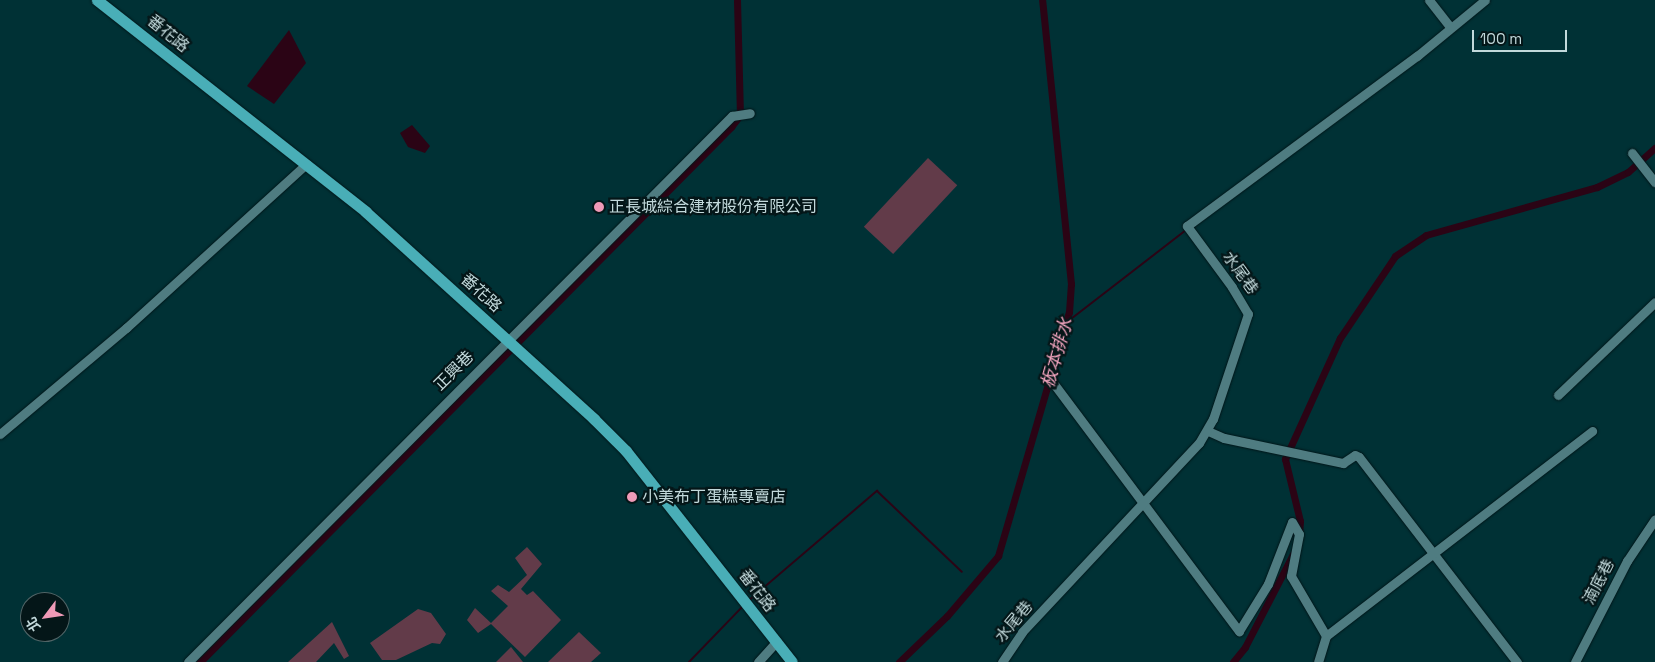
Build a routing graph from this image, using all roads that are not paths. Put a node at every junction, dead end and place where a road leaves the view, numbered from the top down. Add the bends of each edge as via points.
1 (97, 0) edge
2 (1429, 0) edge
3 (1485, 0) edge
4 (1450, 28) junction
5 (750, 112) dead end
6 (1632, 153) dead end
7 (306, 164) junction
8 (1655, 182) edge
9 (1655, 302) edge
10 (507, 340) junction
11 (1054, 384) dead end
12 (1558, 395) dead end
13 (1208, 431) junction
14 (1592, 431) dead end
15 (0, 434) edge
16 (1144, 502) junction
17 (1655, 519) edge
18 (1433, 553) junction
19 (1326, 636) junction
20 (777, 641) junction
21 (188, 662) edge
22 (758, 662) edge
23 (792, 662) edge
24 (1002, 662) edge
25 (1318, 662) edge
26 (1517, 662) edge
27 (1575, 662) edge

1 - 7 main road, 番花路
2 - 4 street
3 - 4 street, 水尾巷
4 - 13 street, 水尾巷 via 1187,226 1247,308 1248,314
5 - 10 street, 正興巷 via 732,116
6 - 8 street
7 - 10 main road, 番花路 via 373,218
7 - 15 street via 126,328
9 - 12 street
10 - 20 main road, 番花路 via 626,451
10 - 21 street, 正興巷
11 - 16 street
13 - 16 street, 水尾巷
13 - 18 street via 1224,438 1343,463 1354,455 1359,457
14 - 18 street
16 - 19 street via 1240,630 1268,584 1292,522 1299,534 1291,576
16 - 24 street, 水尾巷 via 1022,632
17 - 27 street, 湳底巷 via 1627,561
18 - 19 street
18 - 26 street
19 - 25 street
20 - 22 street
20 - 23 main road, 番花路

